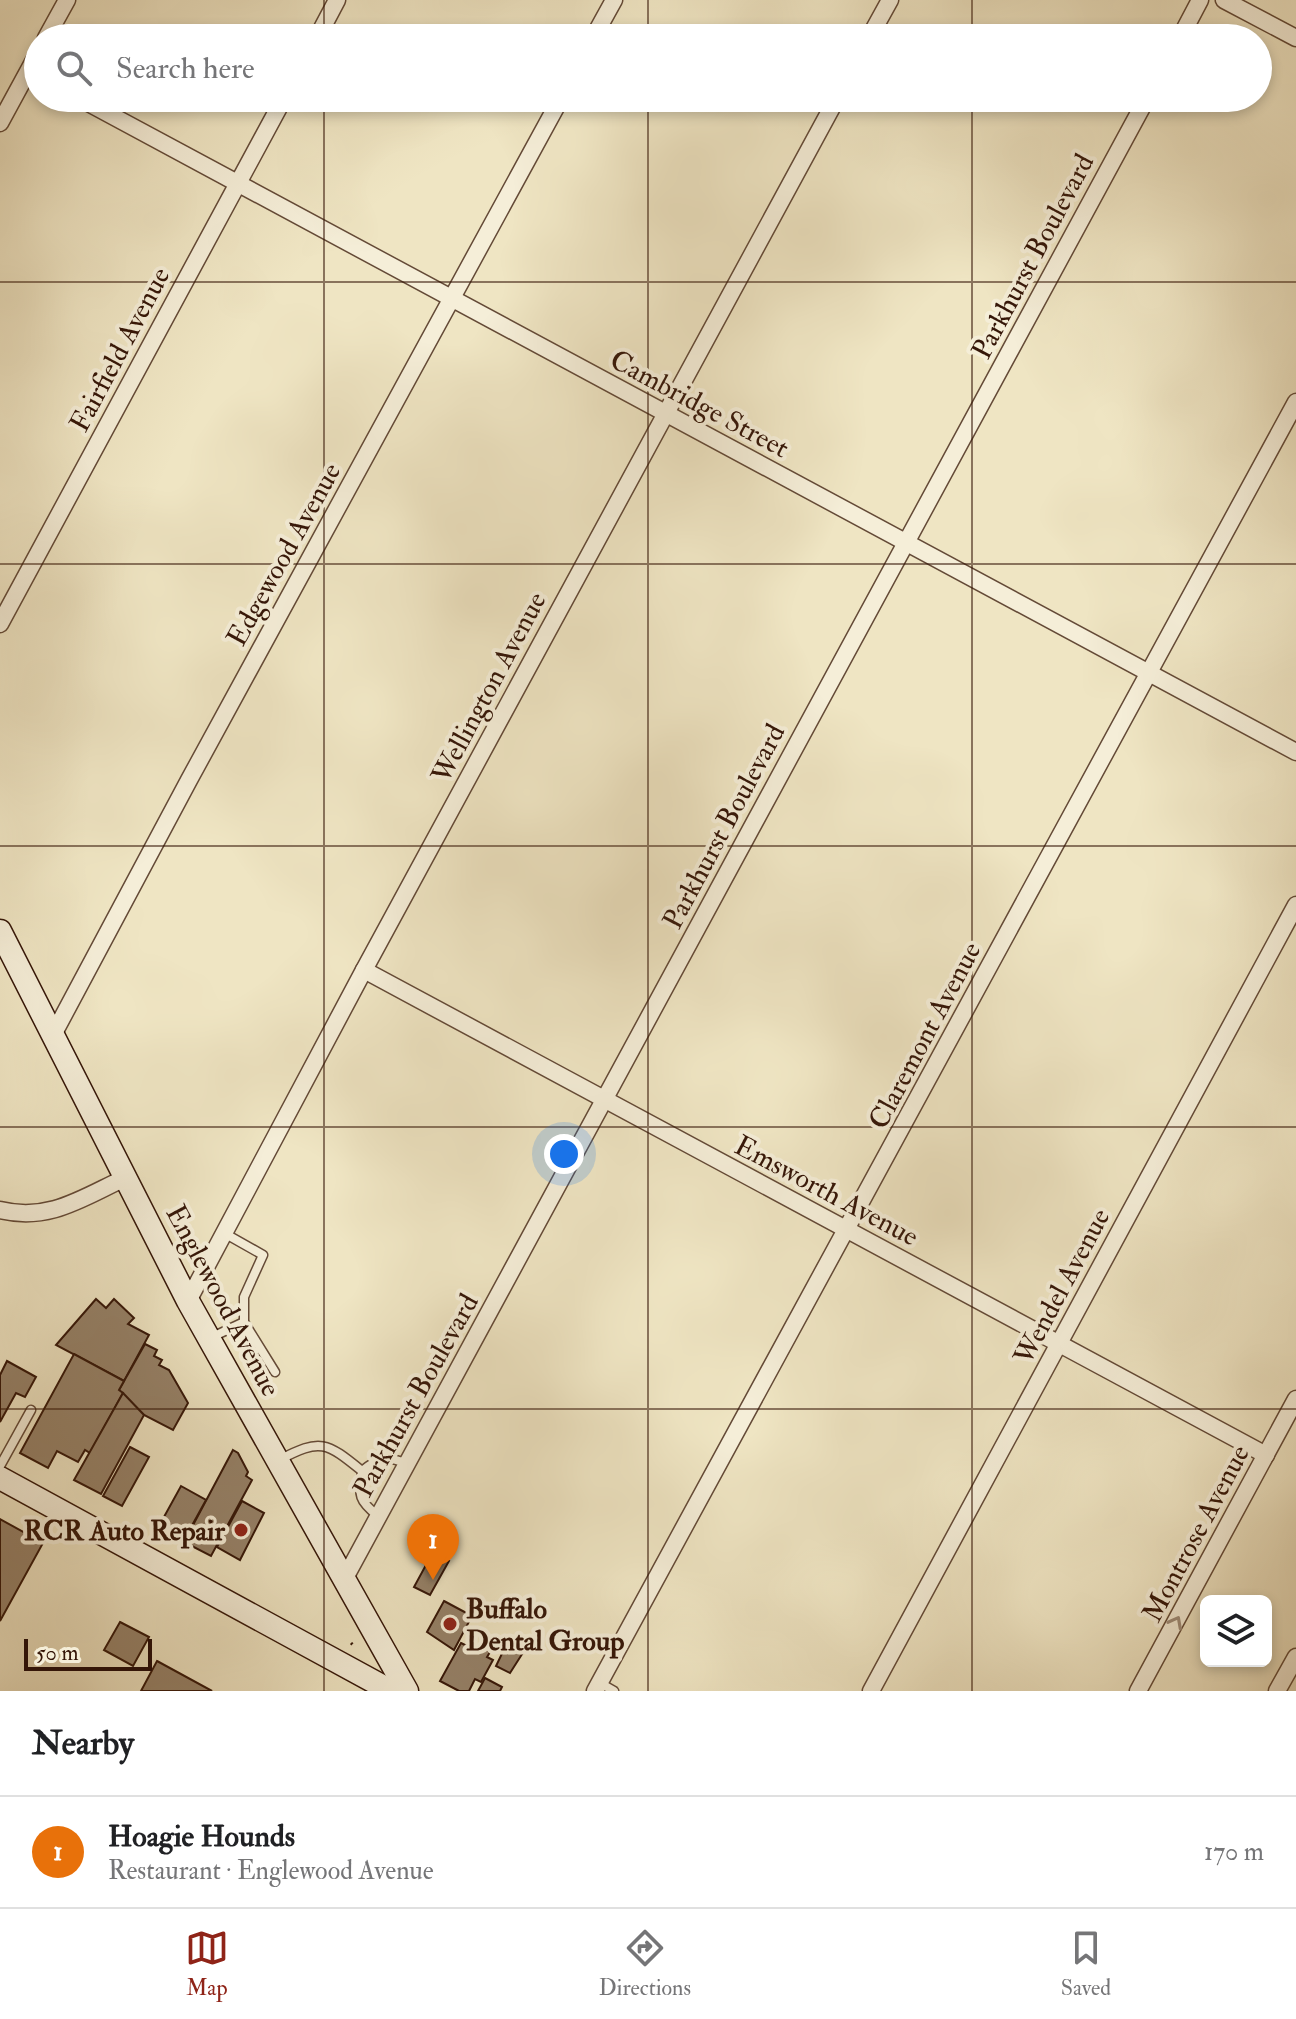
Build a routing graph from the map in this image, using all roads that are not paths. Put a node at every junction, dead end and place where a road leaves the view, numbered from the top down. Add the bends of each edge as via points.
1 (67, 0) edge
2 (337, 0) edge
3 (614, 0) edge
4 (890, 0) edge
5 (1200, 0) edge
6 (1224, 0) edge
7 (54, 24) edge
8 (324, 24) edge
9 (601, 24) edge
10 (877, 24) edge
11 (1187, 24) edge
12 (1269, 24) edge
13 (1272, 25) edge
14 (1296, 38) edge
15 (24, 87) edge
16 (105, 112) edge
17 (276, 112) edge
18 (553, 112) edge
19 (829, 112) edge
20 (1139, 112) edge
21 (0, 123) edge
22 (238, 183) junction
23 (452, 298) junction
24 (1296, 402) edge
25 (666, 414) junction
26 (906, 543) junction
27 (0, 624) edge
28 (1148, 675) junction
29 (1296, 752) edge
30 (1296, 905) edge
31 (0, 931) edge
32 (364, 970) junction
33 (53, 1035) junction
34 (605, 1100) junction
35 (125, 1178) junction
36 (0, 1210) edge
37 (847, 1230) junction
38 (224, 1233) junction
39 (188, 1301) junction
40 (244, 1322) junction
41 (209, 1338) junction
42 (1059, 1345) junction
43 (275, 1372) dead end
44 (1296, 1399) edge
45 (31, 1410) dead end
46 (1266, 1455) junction
47 (278, 1460) junction
48 (407, 1464) junction
49 (0, 1466) edge
50 (362, 1471) junction
51 (0, 1478) edge
52 (378, 1516) junction
53 (345, 1578) junction
54 (1296, 1657) edge
55 (603, 1688) edge
56 (391, 1691) edge
57 (407, 1691) edge
58 (871, 1691) edge
59 (1138, 1691) edge
60 (1277, 1691) edge

1 - 7 street
2 - 8 street
3 - 9 street
4 - 10 street
5 - 11 street
6 - 12 street
13 - 14 street
15 - 21 street
16 - 22 street, Cambridge Street
17 - 22 street, Fairfield Avenue
18 - 23 street, Edgewood Avenue
19 - 25 street, Wellington Avenue
20 - 26 street, Parkhurst Boulevard
22 - 23 street, Cambridge Street
22 - 27 street, Fairfield Avenue
23 - 25 street, Cambridge Street
23 - 33 street, Edgewood Avenue
24 - 28 street, Claremont Avenue
25 - 26 street, Cambridge Street
25 - 32 street, Wellington Avenue
26 - 28 street, Cambridge Street
26 - 34 street, Parkhurst Boulevard
28 - 29 street, Cambridge Street
28 - 37 street, Claremont Avenue
30 - 42 street, Wendel Avenue
31 - 33 street, Englewood Avenue
32 - 34 street, Emsworth Avenue
32 - 38 street, Wellington Avenue
33 - 35 street, Englewood Avenue
34 - 37 street, Emsworth Avenue
34 - 48 street, Parkhurst Boulevard
35 - 36 street via 57,1210
35 - 39 street, Englewood Avenue
37 - 42 street, Emsworth Avenue
37 - 55 street, Claremont Avenue
38 - 39 street, Wellington Avenue
38 - 40 lane via 263,1255 244,1297
39 - 41 street, Englewood Avenue
40 - 41 lane
40 - 43 lane
41 - 47 street, Englewood Avenue
42 - 46 street, Emsworth Avenue
42 - 58 street, Wendel Avenue
44 - 46 street, Montrose Avenue
45 - 49 lane
59 -> 46 street, Montrose Avenue
47 - 50 lane via 304,1446 322,1444
47 - 53 street, Englewood Avenue
48 - 50 lane via 389,1456
48 - 52 street, Parkhurst Boulevard
50 - 52 lane via 360,1494
51 - 56 street
52 - 53 street, Parkhurst Boulevard
53 - 57 street, Englewood Avenue
54 - 60 street

